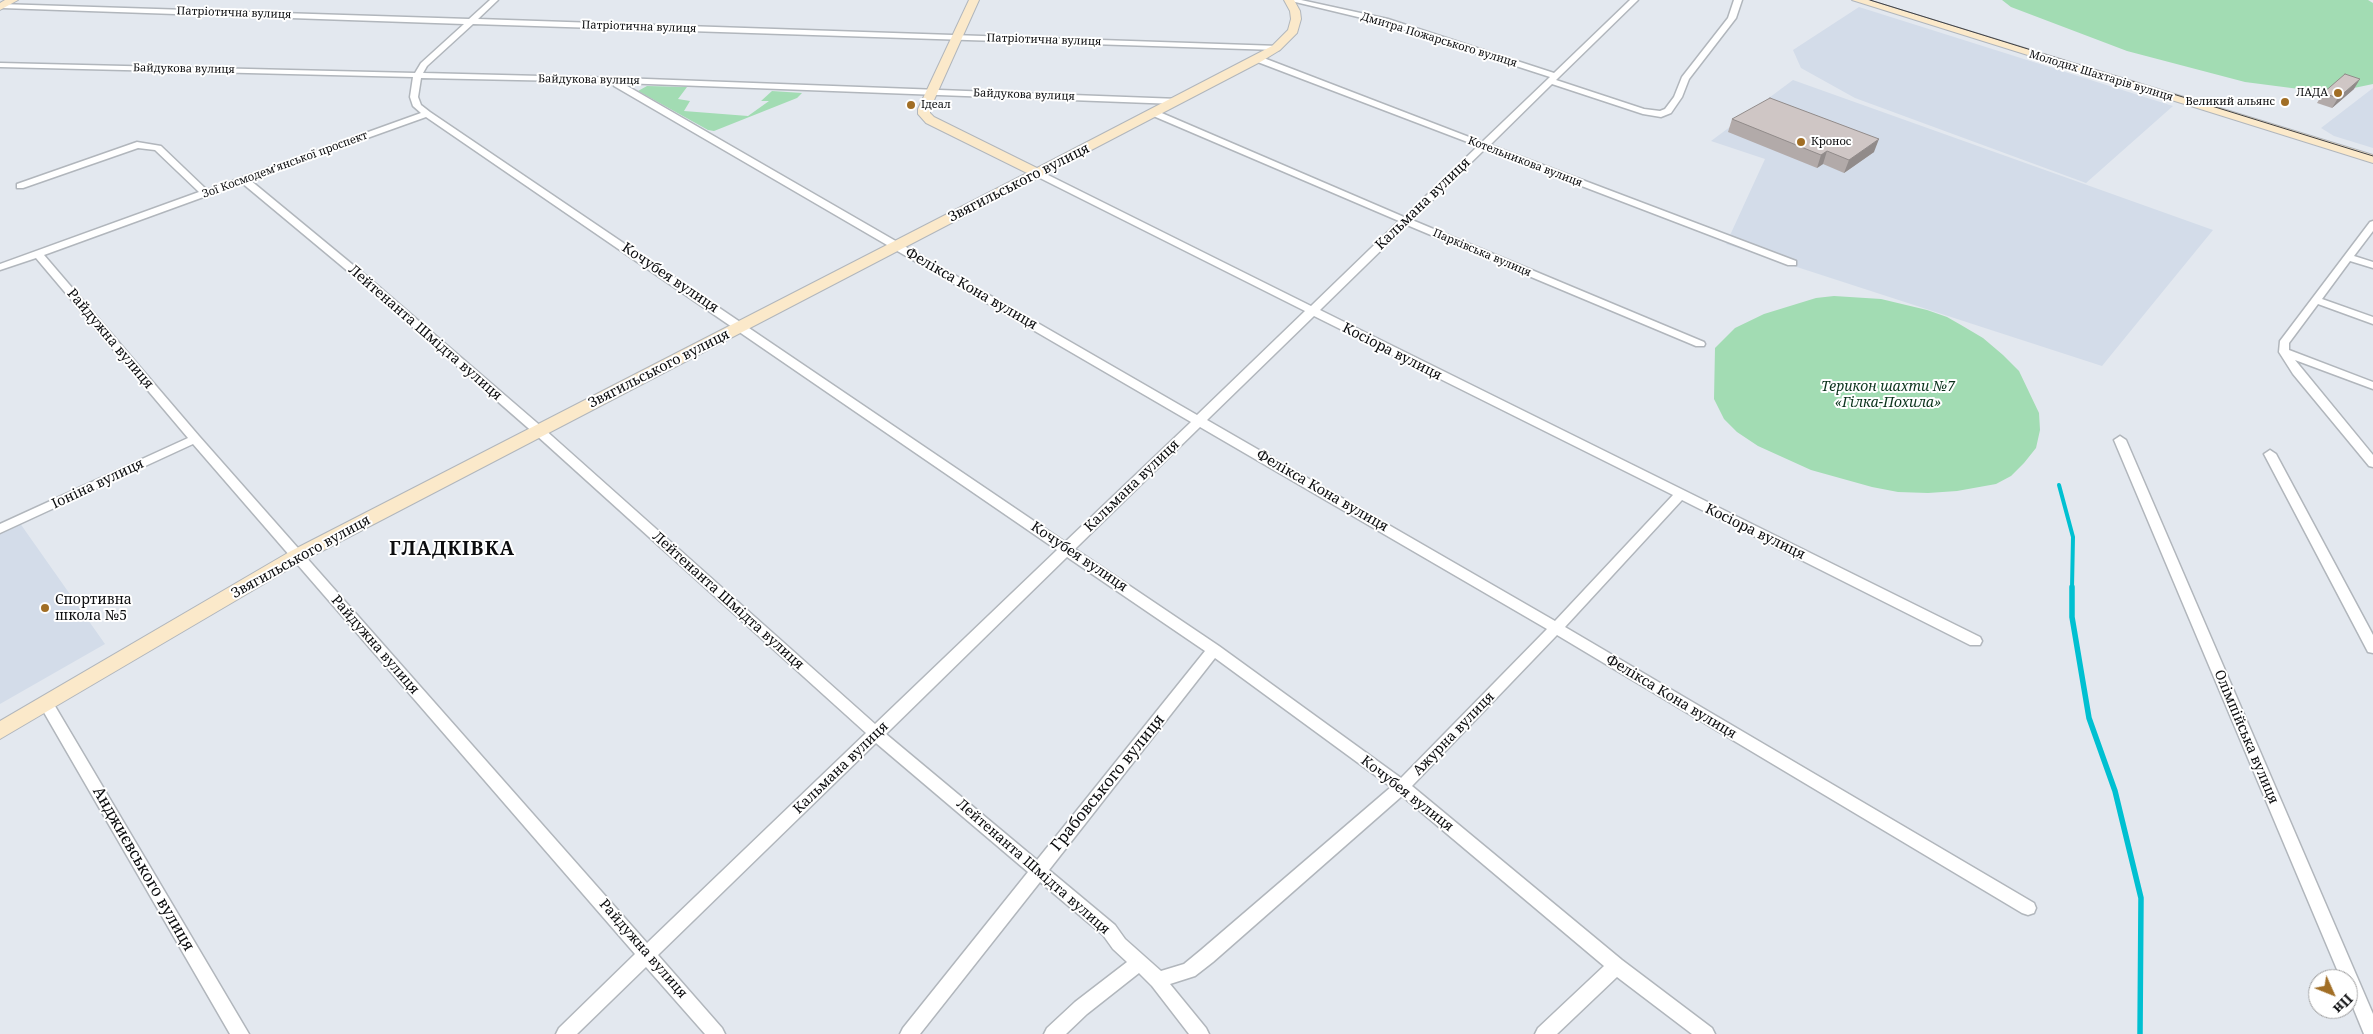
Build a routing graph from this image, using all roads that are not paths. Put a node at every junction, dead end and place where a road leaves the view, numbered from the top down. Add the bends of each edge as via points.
1 (13, 0) edge
2 (494, 0) edge
3 (974, 0) edge
4 (1290, 0) edge
5 (1634, 0) edge
6 (1738, 0) edge
7 (1857, 0) edge
8 (1886, 0) edge
9 (1, 7) edge
10 (471, 21) junction
11 (958, 37) junction
12 (1276, 48) junction
13 (1258, 59) junction
14 (0, 65) edge
15 (417, 76) junction
16 (1553, 79) junction
17 (620, 80) junction
18 (932, 91) junction
19 (1176, 101) junction
20 (1154, 113) junction
21 (427, 114) junction
22 (1483, 146) junction
23 (2373, 150) edge
24 (2373, 159) edge
25 (1037, 173) junction
26 (244, 180) junction
27 (20, 186) dead end
28 (206, 194) junction
29 (1406, 221) junction
30 (2373, 224) edge
31 (897, 246) junction
32 (38, 254) junction
33 (2348, 257) junction
34 (1792, 263) dead end
35 (2373, 265) edge
36 (0, 267) edge
37 (2316, 300) junction
38 (1312, 312) junction
39 (2373, 321) edge
40 (742, 326) junction
41 (1700, 344) dead end
42 (2284, 352) junction
43 (2373, 386) edge
44 (1200, 420) junction
45 (539, 431) junction
46 (195, 439) junction
47 (2120, 440) dead end
48 (2270, 454) dead end
49 (2373, 463) edge
50 (1680, 495) junction
51 (0, 528) edge
52 (1067, 549) junction
53 (297, 556) junction
54 (1556, 628) junction
55 (1975, 641) dead end
56 (2373, 648) edge
57 (1214, 650) junction
58 (47, 705) junction
59 (0, 731) edge
60 (876, 734) junction
61 (1402, 787) junction
62 (1039, 870) junction
63 (2028, 908) dead end
64 (648, 955) junction
65 (1139, 964) junction
66 (1616, 966) junction
67 (1158, 980) junction
68 (240, 1034) edge
69 (566, 1034) edge
70 (716, 1034) edge
71 (909, 1034) edge
72 (1053, 1034) edge
73 (1200, 1034) edge
74 (1544, 1034) edge
75 (1706, 1034) edge
76 (2372, 1034) edge

1 - 9 street
2 - 10 street
3 - 11 street, Косіора вулиця
4 - 12 street, Звягильського вулиця via 1296,19 1293,31
4 - 16 street, Дмитра Пожарського вулиця via 1384,21
5 - 16 street, Кальмана вулиця
6 - 16 street, Дмитра Пожарського вулиця via 1732,18 1685,79 1668,111 1661,114 1643,111
7 - 24 street, Молодих Шахтарів вулиця
8 - 23 street, Молодих Шахтарів вулиця
9 - 10 street, Патріотична вулиця
10 - 11 street, Патріотична вулиця
10 - 15 street via 424,65
11 - 12 street, Патріотична вулиця
11 - 18 street, Косіора вулиця
12 - 13 street, Звягильського вулиця
13 - 19 street, Звягильського вулиця
13 - 22 street, Котельникова вулиця
14 - 15 street, Байдукова вулиця
15 - 17 street, Байдукова вулиця
15 - 21 street via 414,97 417,106
16 - 22 street, Кальмана вулиця
17 - 18 street, Байдукова вулиця
17 - 31 street, Фелікса Кона вулиця via 617,84
18 - 19 street, Байдукова вулиця
18 - 25 street, Косіора вулиця via 924,109 930,120
19 - 20 street, Звягильського вулиця
20 - 25 street, Звягильського вулиця
20 - 29 street, Парківська вулиця
21 - 26 street, Зої Космодем’янської проспект
21 - 40 street, Кочубея вулиця
22 - 29 street, Кальмана вулиця
22 - 34 street, Котельникова вулиця
25 - 31 street, Звягильського вулиця
25 - 38 street, Косіора вулиця
26 - 28 street, Зої Космодем’янської проспект
26 - 45 street, Лейтенанта Шмідта вулиця
27 - 28 street via 137,144 158,148
28 - 32 street, Зої Космодем’янської проспект
29 - 38 street, Кальмана вулиця
29 - 41 street, Парківська вулиця
30 - 33 street
31 - 40 street, Звягильського вулиця
31 - 44 street, Фелікса Кона вулиця
32 - 36 street, Зої Космодем’янської проспект
32 - 46 street, Райдужна вулиця
33 - 35 street
33 - 37 street
37 - 39 street
37 - 42 street via 2284,343
38 - 44 street, Кальмана вулиця
38 - 50 street, Косіора вулиця
40 - 45 street, Звягильського вулиця
40 - 52 street, Кочубея вулиця
42 - 43 street
42 - 49 street
44 - 52 street, Кальмана вулиця
44 - 54 street, Фелікса Кона вулиця
45 - 53 street, Звягильського вулиця
45 - 60 street, Лейтенанта Шмідта вулиця
46 - 51 street, Іоніна вулиця
46 - 53 street, Райдужна вулиця
47 - 76 street, Олімпійська вулиця
48 - 56 street
50 - 54 street, Ажурна вулиця
50 - 55 street, Косіора вулиця
52 - 57 street, Кочубея вулиця
52 - 60 street, Кальмана вулиця
53 - 58 street, Звягильського вулиця
53 - 64 street, Райдужна вулиця
54 - 61 street, Ажурна вулиця
54 - 63 street, Фелікса Кона вулиця
57 - 61 street, Кочубея вулиця
57 - 62 street, Грабовського вулиця
58 - 59 street, Звягильського вулиця
58 - 68 street, Анджиєвського вулиця
60 - 62 street, Лейтенанта Шмідта вулиця
60 - 64 street, Кальмана вулиця
61 - 66 street, Кочубея вулиця
61 - 67 street, Ажурна вулиця via 1207,956 1189,970
62 - 65 street, Лейтенанта Шмідта вулиця via 1109,930
62 - 71 street, Грабовського вулиця
64 - 69 street, Кальмана вулиця
64 - 70 street, Райдужна вулиця
65 - 67 street, Лейтенанта Шмідта вулиця
65 - 72 street
66 - 74 street
66 - 75 street, Кочубея вулиця
67 - 73 street, Лейтенанта Шмідта вулиця

